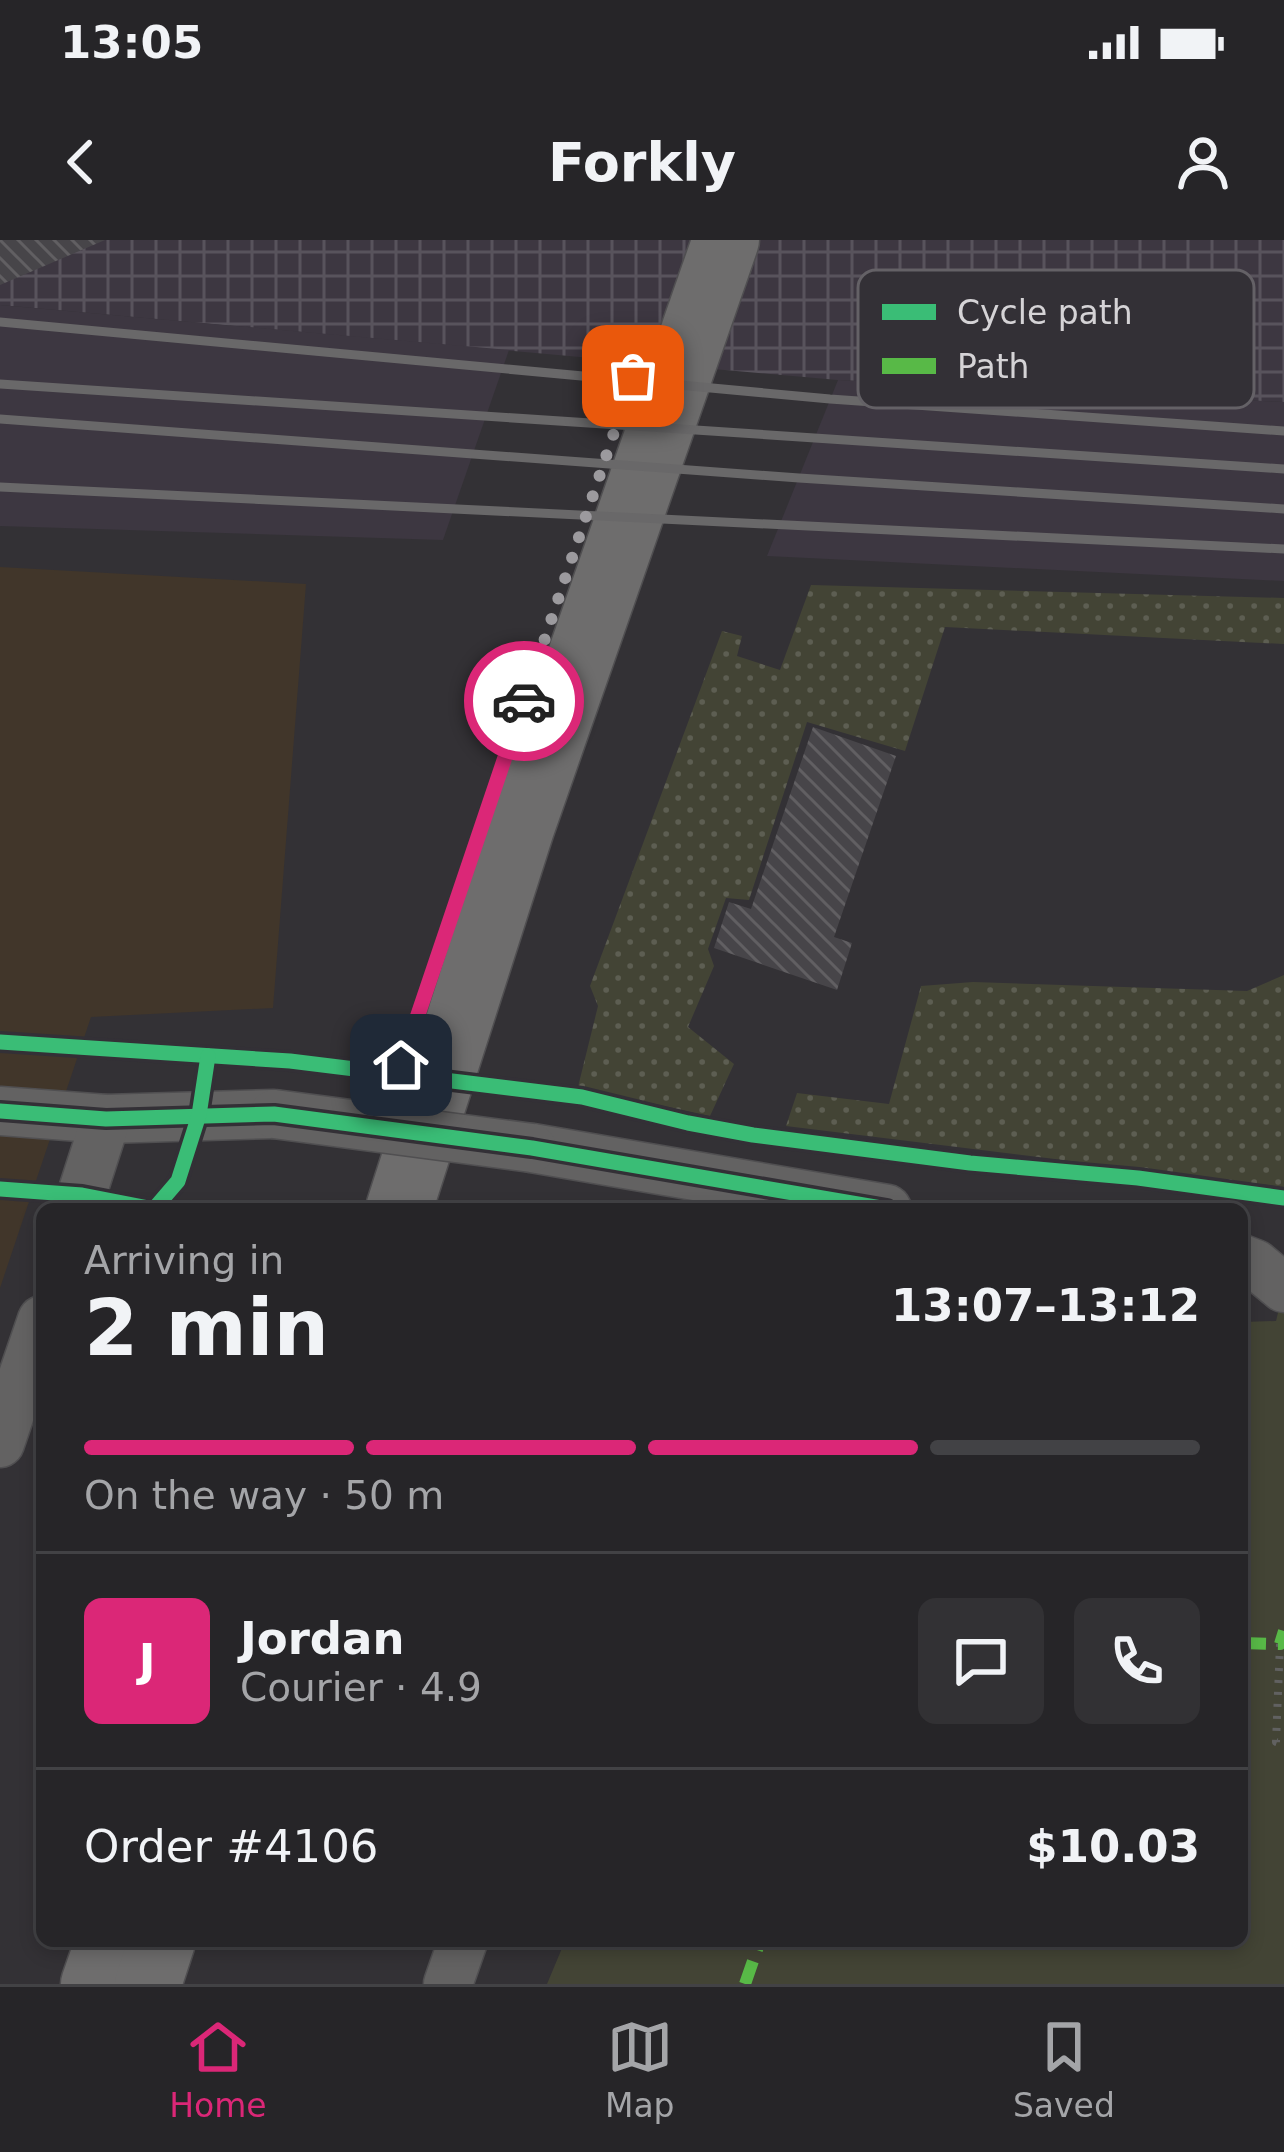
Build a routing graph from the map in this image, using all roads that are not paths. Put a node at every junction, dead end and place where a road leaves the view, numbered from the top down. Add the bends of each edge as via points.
1 (679, 240) edge
2 (726, 240) edge
3 (0, 1111) edge
4 (106, 1119) junction
5 (696, 1194) edge
6 (79, 1203) edge
7 (354, 1203) edge
8 (401, 1203) edge
9 (811, 1203) edge
10 (1248, 1261) edge
11 (1284, 1288) edge
12 (36, 1338) edge
13 (0, 1443) edge
14 (107, 1947) edge
15 (160, 1947) edge
16 (461, 1947) edge
17 (94, 1984) edge
18 (148, 1984) edge
19 (448, 1984) edge

1 - 7 main road
2 - 8 main road via 521,828
3 - 4 street
4 - 5 street, bridge via 274,1114 532,1148
4 - 6 street
5 - 9 street
10 - 11 street
12 - 13 street
14 - 17 main road
15 - 18 main road
16 - 19 street

